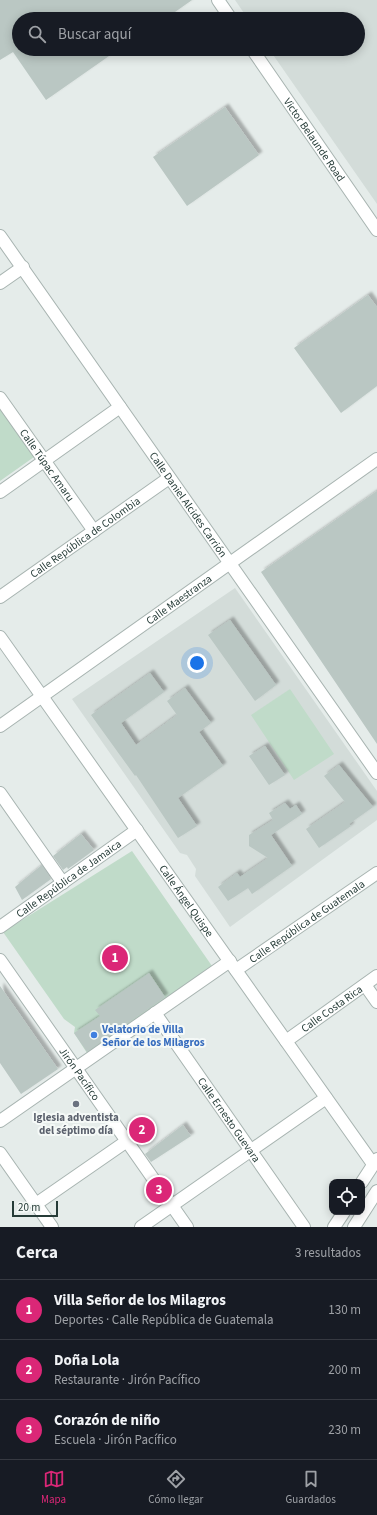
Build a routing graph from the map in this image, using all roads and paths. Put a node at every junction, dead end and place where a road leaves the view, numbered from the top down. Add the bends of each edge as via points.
1 (218, 0) edge
2 (226, 12) edge
3 (257, 56) edge
4 (377, 230) edge
5 (0, 236) edge
6 (23, 267) junction
7 (0, 283) edge
8 (0, 398) edge
9 (120, 407) junction
10 (377, 459) edge
11 (44, 461) junction
12 (169, 478) junction
13 (0, 492) edge
14 (94, 531) junction
15 (230, 563) junction
16 (0, 597) edge
17 (0, 637) edge
18 (42, 696) junction
19 (0, 726) edge
20 (377, 773) edge
21 (0, 793) edge
22 (137, 830) junction
23 (377, 873) edge
24 (63, 883) junction
25 (0, 927) edge
26 (0, 960) edge
27 (233, 966) junction
28 (377, 976) edge
29 (365, 985) junction
30 (377, 1002) edge
31 (155, 1013) junction
32 (286, 1041) junction
33 (76, 1068) junction
34 (326, 1098) junction
35 (0, 1121) edge
36 (127, 1141) junction
37 (251, 1151) junction
38 (0, 1153) edge
39 (375, 1161) edge
40 (364, 1179) edge
41 (377, 1191) edge
42 (36, 1204) junction
43 (172, 1206) junction
44 (342, 1215) edge
45 (52, 1227) edge
46 (141, 1227) edge
47 (187, 1227) edge
48 (304, 1227) edge
49 (334, 1227) edge
50 (354, 1227) edge

1 - 2 street
3 - 4 street, Victor Belaunde Road
5 - 6 street, Calle Daniel Alcides Carrión
6 - 7 street
6 - 9 street, Calle Daniel Alcides Carrión
8 - 11 street, Calle Túpac Amaru
9 - 11 street
9 - 12 street, Calle Daniel Alcides Carrión
10 - 15 street, Calle Maestranza
11 - 13 street
11 - 14 street, Calle Túpac Amaru
12 - 14 street, Calle República de Colombia
12 - 15 street, Calle Daniel Alcides Carrión
14 - 16 street, Calle República de Colombia
15 - 18 street, Calle Maestranza
15 - 20 street, Calle Daniel Alcides Carrión
17 - 18 street, Calle Ángel Quispe
18 - 19 street, Calle Maestranza
18 - 22 street, Calle Ángel Quispe
21 - 24 street
22 - 24 street, Calle República de Jamaica
22 - 27 street, Calle Ángel Quispe
23 - 27 street, Calle República de Guatemala
24 - 25 street, Calle República de Jamaica
26 - 33 street, Jirón Pacífico
27 - 31 street, Calle República de Guatemala
27 - 32 street, Calle Ángel Quispe
28 - 29 street, Calle Costa Rica
29 - 30 street
29 - 32 street, Calle Costa Rica
31 - 33 street, Calle República de Guatemala
31 - 37 street, Calle Ernesto Guevara
32 - 34 street, Calle Ángel Quispe
33 - 35 street, Calle República de Guatemala
33 - 36 street, Jirón Pacífico
34 - 37 street
34 - 39 street, Calle Ángel Quispe
36 - 42 street
36 - 43 street, Jirón Pacífico
37 - 43 street
37 - 48 street, Calle Ernesto Guevara
38 - 42 street
39 - 40 street
41 - 50 street
42 - 45 street
43 - 46 street
43 - 47 street, Jirón Pacífico
44 - 49 street

